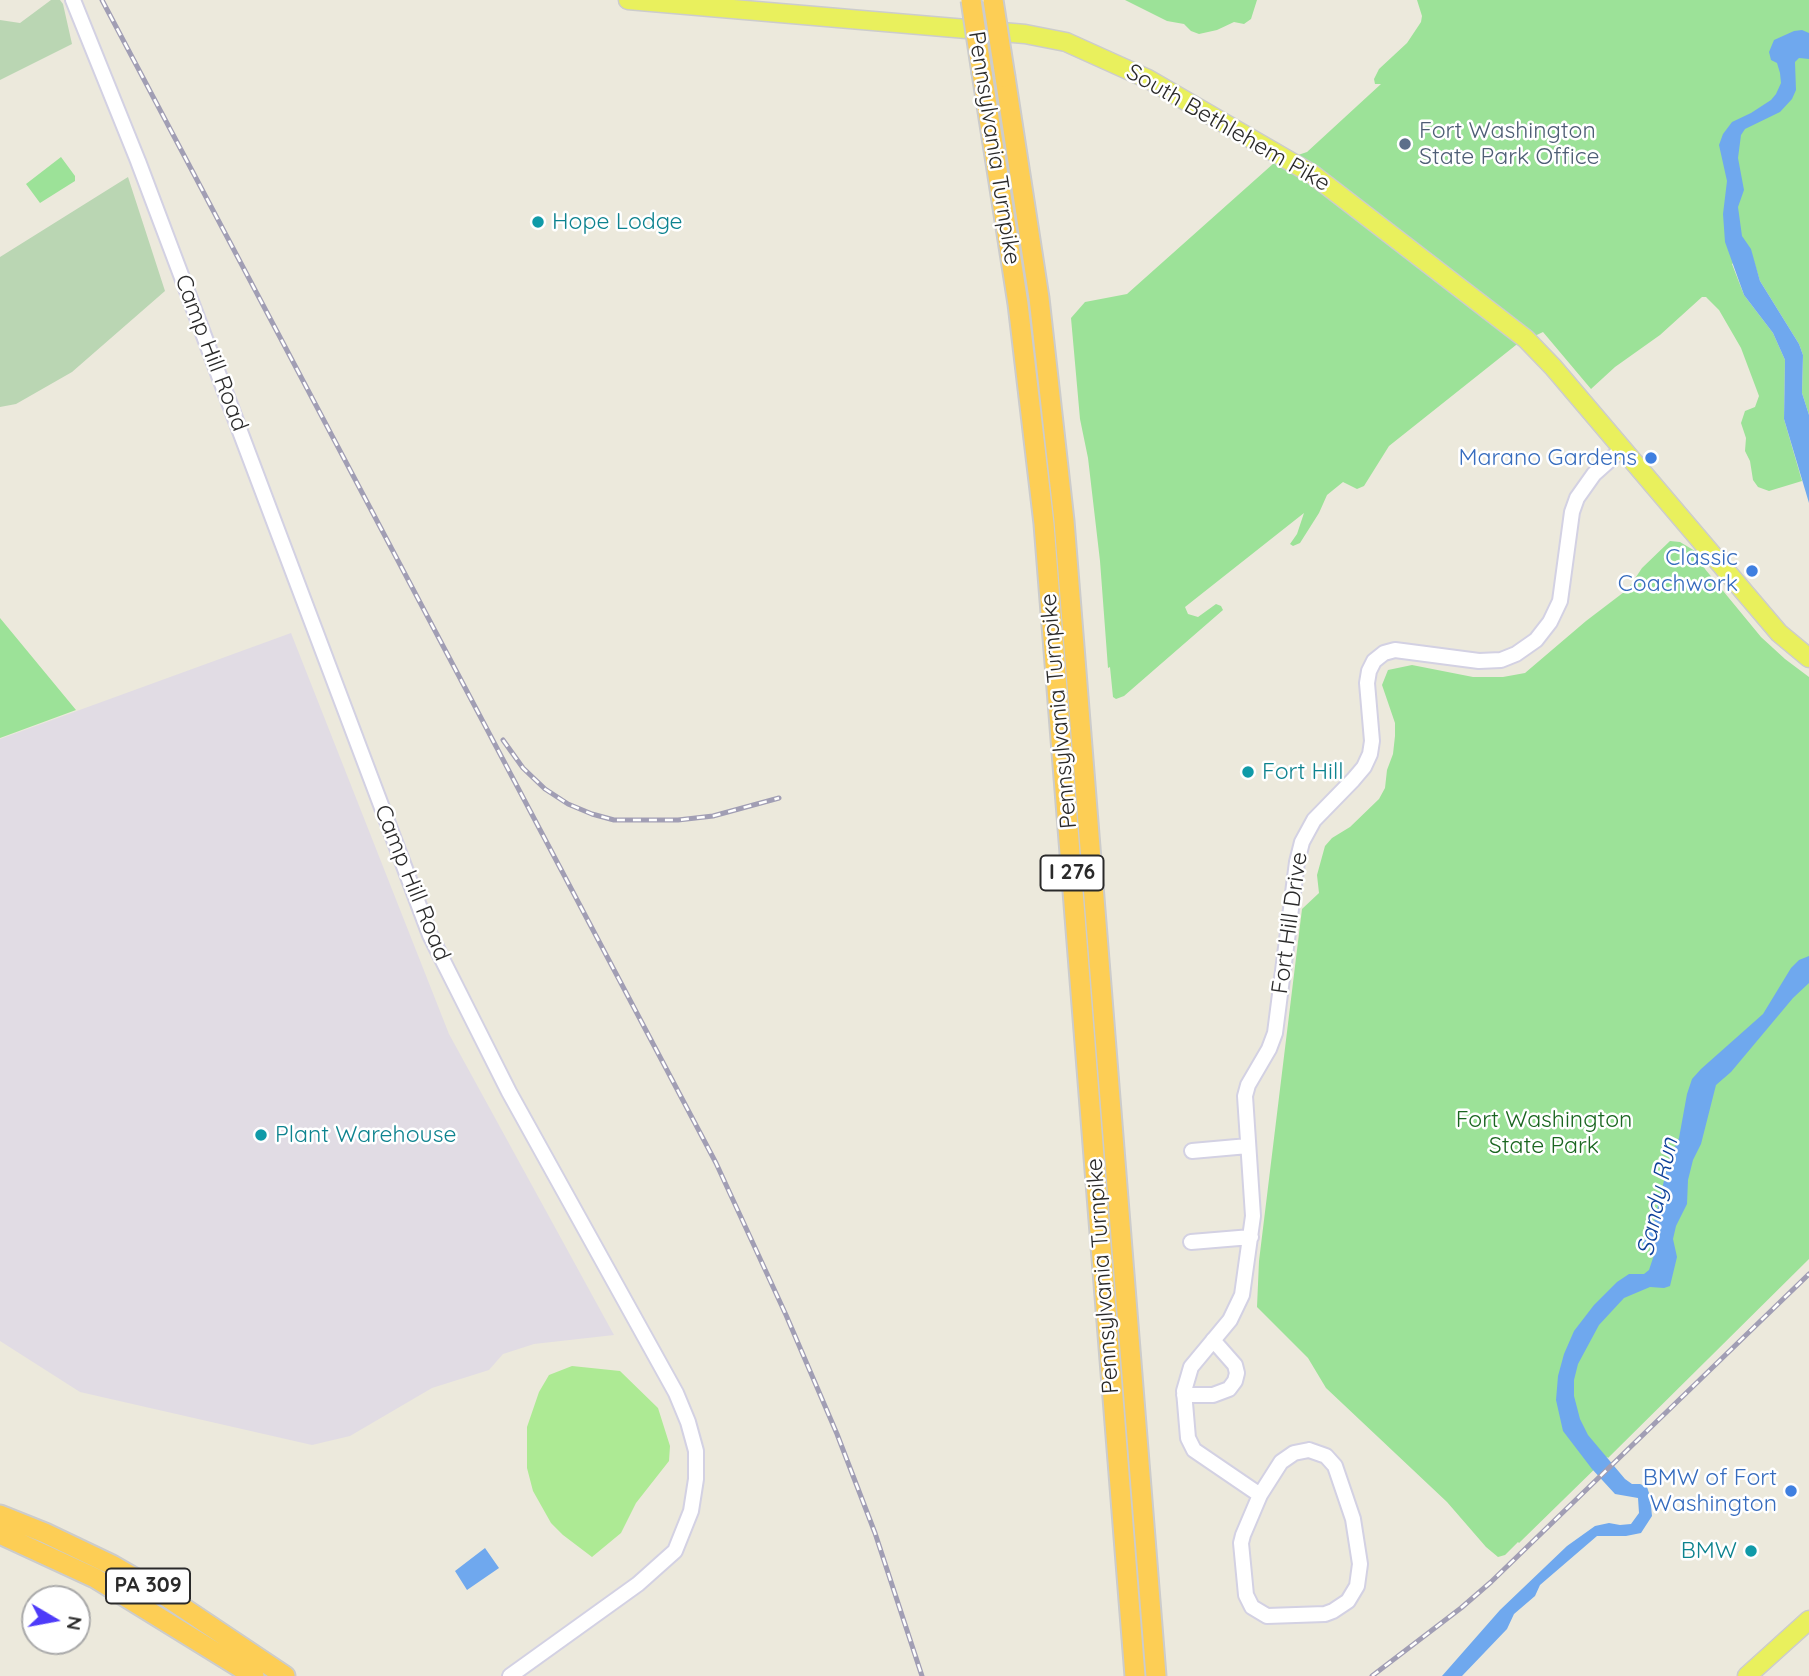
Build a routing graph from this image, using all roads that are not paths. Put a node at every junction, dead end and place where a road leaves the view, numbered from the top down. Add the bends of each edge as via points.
1 (73, 0) edge
2 (628, 0) edge
3 (971, 0) edge
4 (993, 0) edge
5 (1622, 449) junction
6 (1807, 657) edge
7 (1248, 1146) junction
8 (1192, 1150) dead end
9 (1251, 1237) junction
10 (1191, 1242) dead end
11 (1213, 1340) junction
12 (1184, 1395) junction
13 (1261, 1496) junction
14 (0, 1515) edge
15 (0, 1534) edge
16 (1809, 1620) edge
17 (1802, 1631) edge
18 (254, 1676) edge
19 (285, 1676) edge
20 (510, 1676) edge
21 (1135, 1676) edge
22 (1156, 1676) edge
23 (1747, 1676) edge

1 - 20 street, Camp Hill Road via 430,935 509,1092 676,1393 696,1451 691,1511 675,1551 638,1584
2 - 5 main road, South Bethlehem Pike via 1025,34 1066,42 1115,64 1279,153 1343,196 1527,340
3 - 21 highway, Pennsylvania Turnpike / I 276, bridge via 1018,304 1044,524
4 - 22 highway, Pennsylvania Turnpike / I 276, bridge via 1039,298 1064,521
5 - 6 main road, South Bethlehem Pike via 1779,634
5 - 7 street, Fort Hill Drive via 1594,474 1577,498 1560,601 1536,640 1501,660 1395,650 1384,653 1371,666 1367,683 1370,754 1353,780 1314,820 1298,855 1275,1033 1246,1091
7 - 8 street
7 - 9 street, Fort Hill Drive
9 - 10 street
9 - 11 street, Fort Hill Drive via 1239,1305
11 - 12 street, Fort Hill Drive via 1191,1367
11 - 12 street via 1235,1365 1233,1385 1213,1395
12 - 13 street, Fort Hill Drive via 1188,1438 1194,1450
13 - 13 street via 1241,1543 1244,1589 1252,1607 1271,1617 1334,1611 1353,1594 1360,1564 1353,1519 1335,1466 1320,1453 1298,1451 1281,1462
14 - 19 highway, PA 309 via 112,1565
15 - 18 highway, PA 309 via 96,1578
16 - 17 main road
17 - 23 main road

